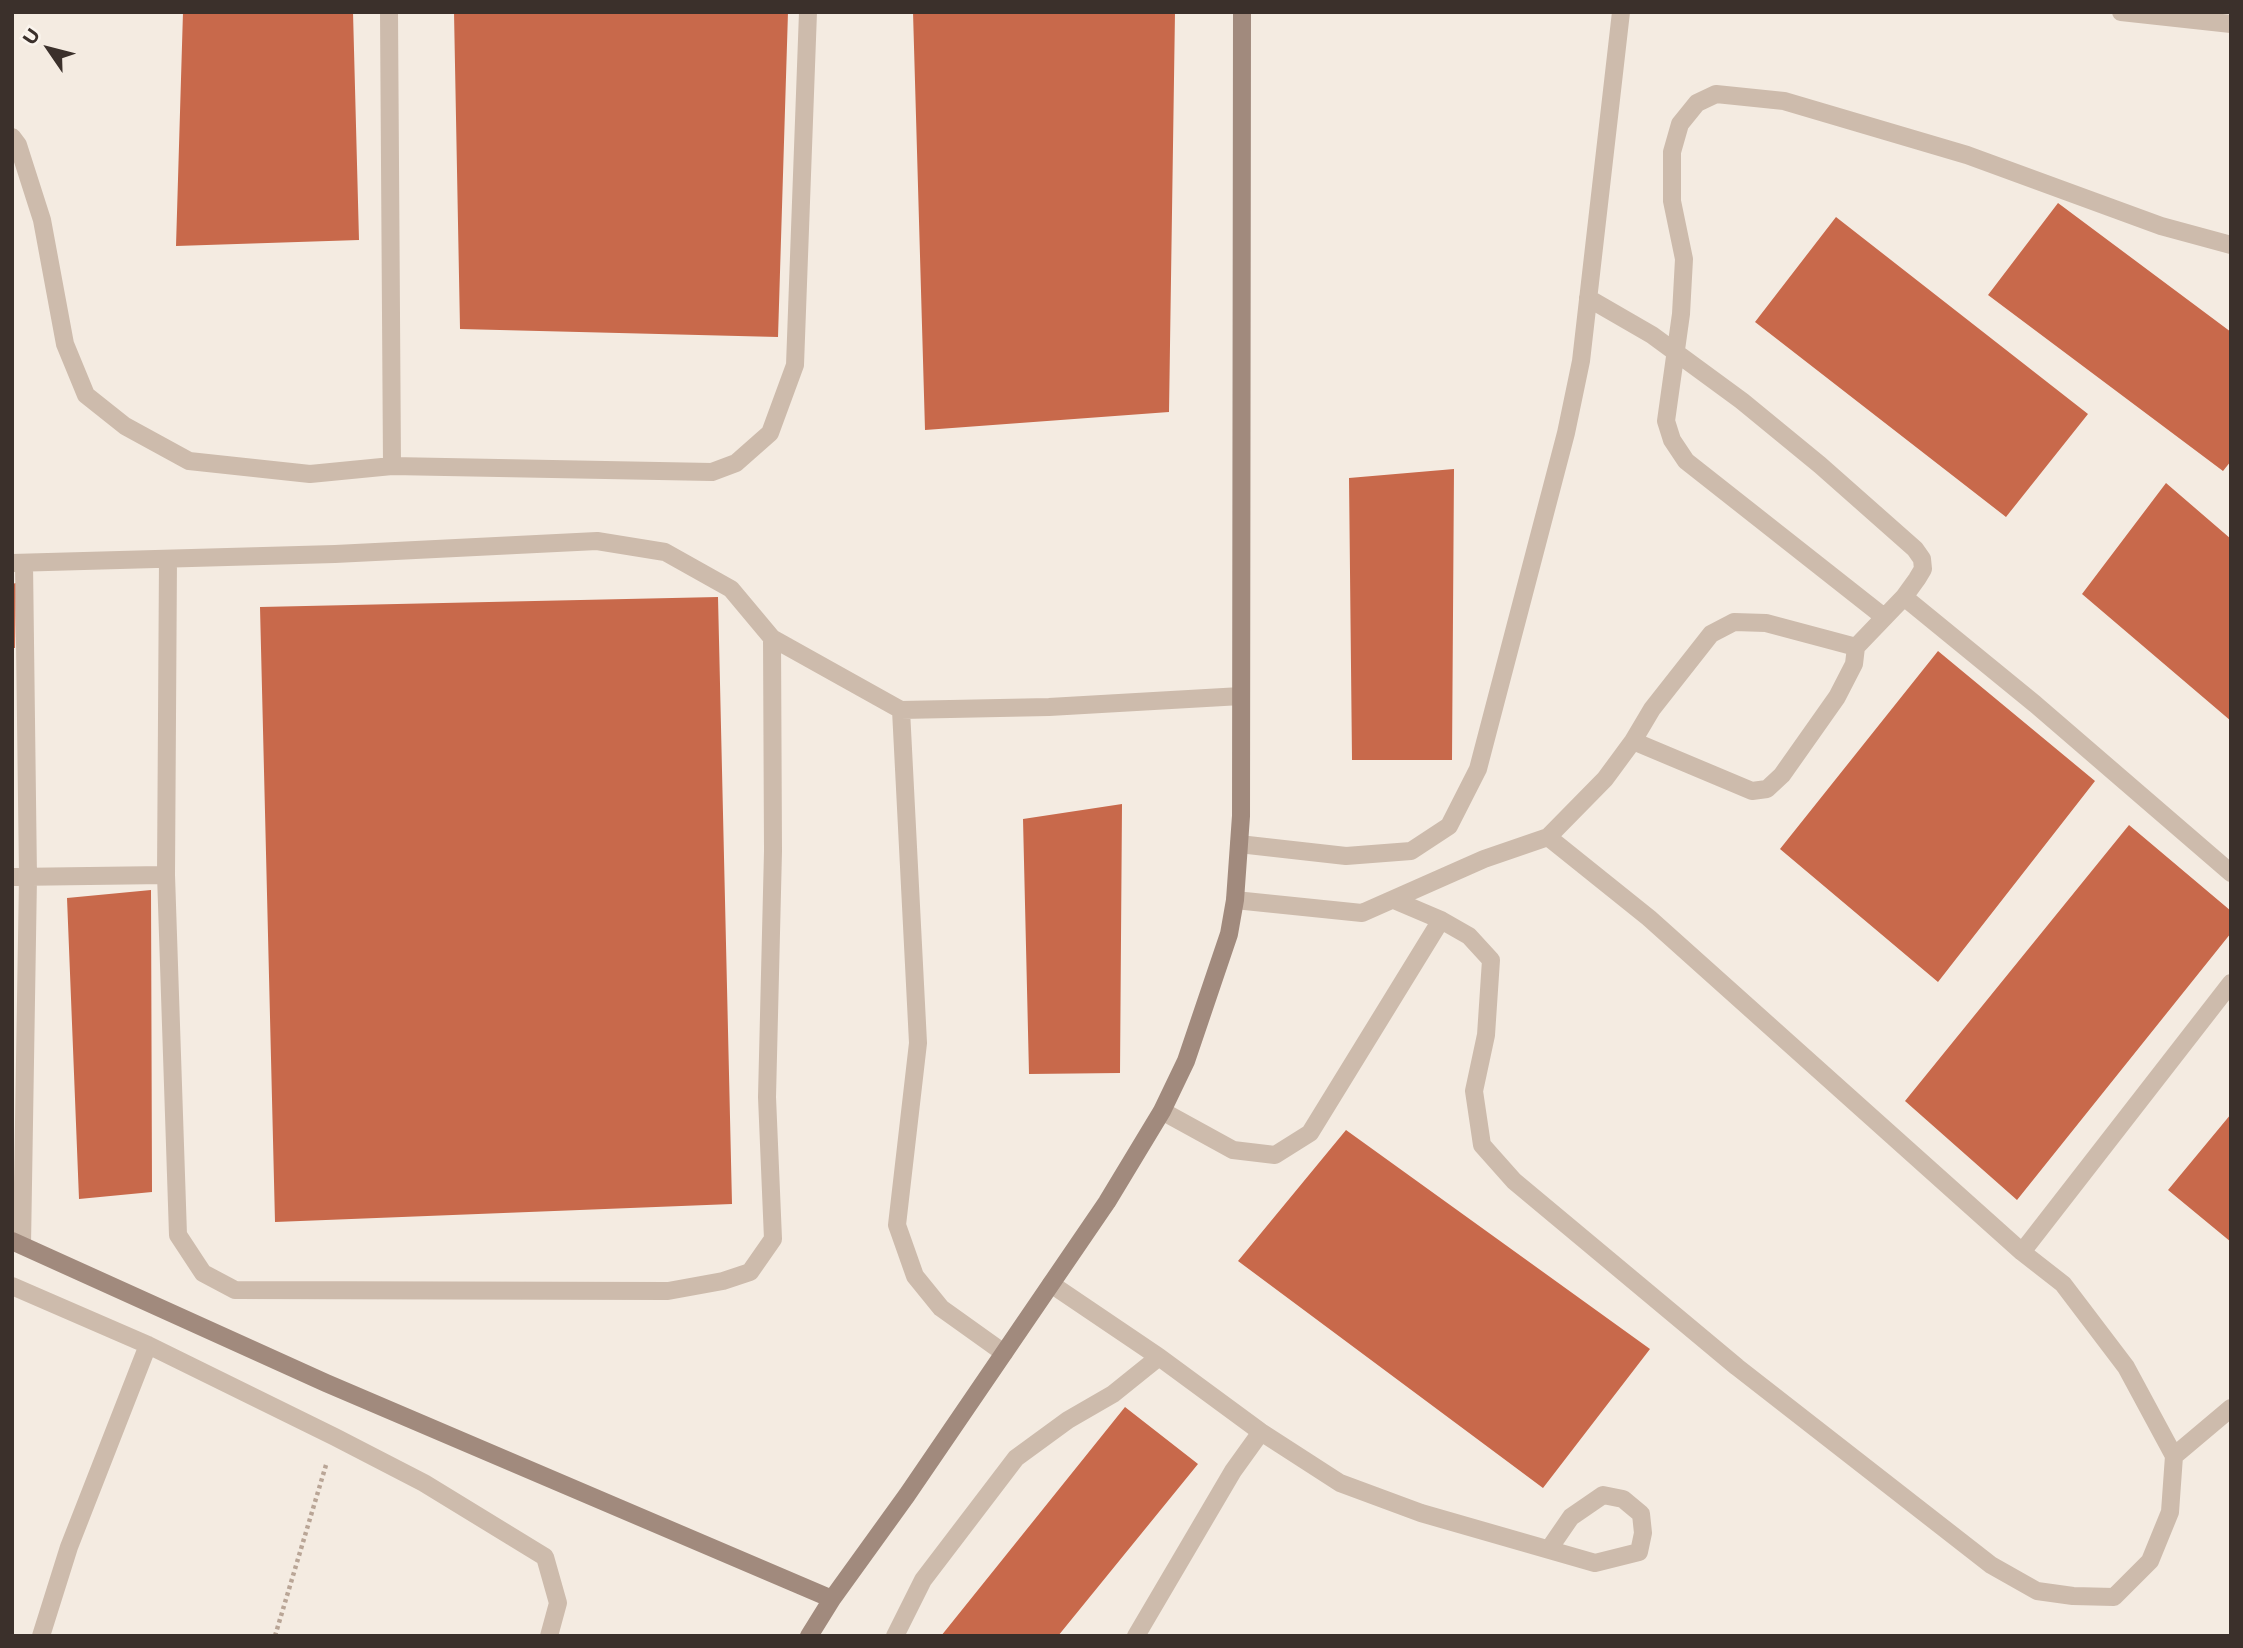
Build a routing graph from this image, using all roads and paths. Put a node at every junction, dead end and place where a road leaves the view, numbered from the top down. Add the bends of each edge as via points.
1 (389, 12) edge
2 (808, 12) edge
3 (1242, 12) edge
4 (1622, 12) edge
5 (2121, 12) edge
6 (2231, 24) edge
7 (12, 138) edge
8 (2231, 245) edge
9 (1588, 298) junction
10 (1675, 352) junction
11 (392, 466) junction
12 (168, 559) junction
13 (18, 563) edge
14 (1904, 597) junction
15 (1884, 617) junction
16 (772, 638) junction
17 (1856, 647) junction
18 (1241, 696) junction
19 (901, 710) junction
20 (1633, 741) junction
21 (1548, 837) junction
22 (1239, 844) junction
23 (2231, 873) edge
24 (166, 875) junction
25 (20, 877) edge
26 (1235, 900) junction
27 (1394, 900) junction
28 (1441, 920) junction
29 (2231, 983) edge
30 (1162, 1111) junction
31 (17, 1243) edge
32 (2022, 1252) junction
33 (1051, 1284) junction
34 (12, 1286) edge
35 (148, 1345) junction
36 (1004, 1353) junction
37 (1159, 1357) junction
38 (2231, 1408) edge
39 (1261, 1432) junction
40 (335, 1437) junction
41 (2174, 1456) junction
42 (1549, 1549) junction
43 (832, 1599) junction
44 (41, 1636) edge
45 (275, 1636) edge
46 (549, 1636) edge
47 (809, 1636) edge
48 (895, 1636) edge
49 (1136, 1636) edge

1 - 11 street
2 - 11 street via 795,365 770,433 736,463 712,472
3 - 18 street
4 - 9 street
5 - 6 street
7 - 11 street via 42,220 65,345 86,395 125,426 189,461 310,474
8 - 10 street via 2161,226 1967,155 1784,101 1716,94 1697,103 1680,124 1672,152 1672,201 1684,259
9 - 10 street
9 - 22 street via 1566,433 1478,769 1449,826 1411,851 1346,856
10 - 14 street via 1820,465 1915,549 1923,569
10 - 15 street via 1666,421 1685,461
12 - 13 street
12 - 16 street via 597,541 666,552 731,589
12 - 24 street
13 - 25 street
14 - 15 street
14 - 23 street
15 - 17 street
16 - 19 street
16 - 24 street via 773,851 766,1097 773,1239 750,1272 668,1291 235,1290 203,1273 178,1235
17 - 20 street via 1766,623 1734,622 1711,634
17 - 20 street via 1854,663 1836,697 1782,775 1767,789 1752,791
18 - 19 street
18 - 22 street
19 - 36 street via 918,1043 897,1225 915,1276 941,1308
20 - 21 street via 1605,779
21 - 27 street via 1484,859
21 - 32 street via 1649,918
22 - 26 street
24 - 25 street
25 - 31 street
26 - 27 street via 1362,914
26 - 30 street via 1229,934 1186,1061
27 - 28 street
28 - 30 street via 1310,1133 1275,1155 1233,1150
28 - 41 street via 1469,936 1491,961 1486,1035 1475,1091 1482,1145 1514,1181 1737,1367 1991,1565 2037,1591 2113,1597 2150,1561 2171,1512
29 - 32 street
30 - 33 street
31 - 43 street via 326,1383
32 - 41 street via 2063,1284 2126,1367
33 - 36 street
33 - 37 street
34 - 35 street
35 - 40 street
35 - 44 street via 69,1547
36 - 43 street
37 - 39 street
37 - 48 street via 1113,1394 1016,1458 923,1580
38 - 41 street
39 - 42 street via 1340,1483 1421,1513
39 - 49 street
40 - 45 path
40 - 46 street via 424,1483 545,1557 558,1603
42 - 42 street via 1595,1563 1639,1552 1641,1514 1623,1499 1603,1495 1572,1517
43 - 47 street

